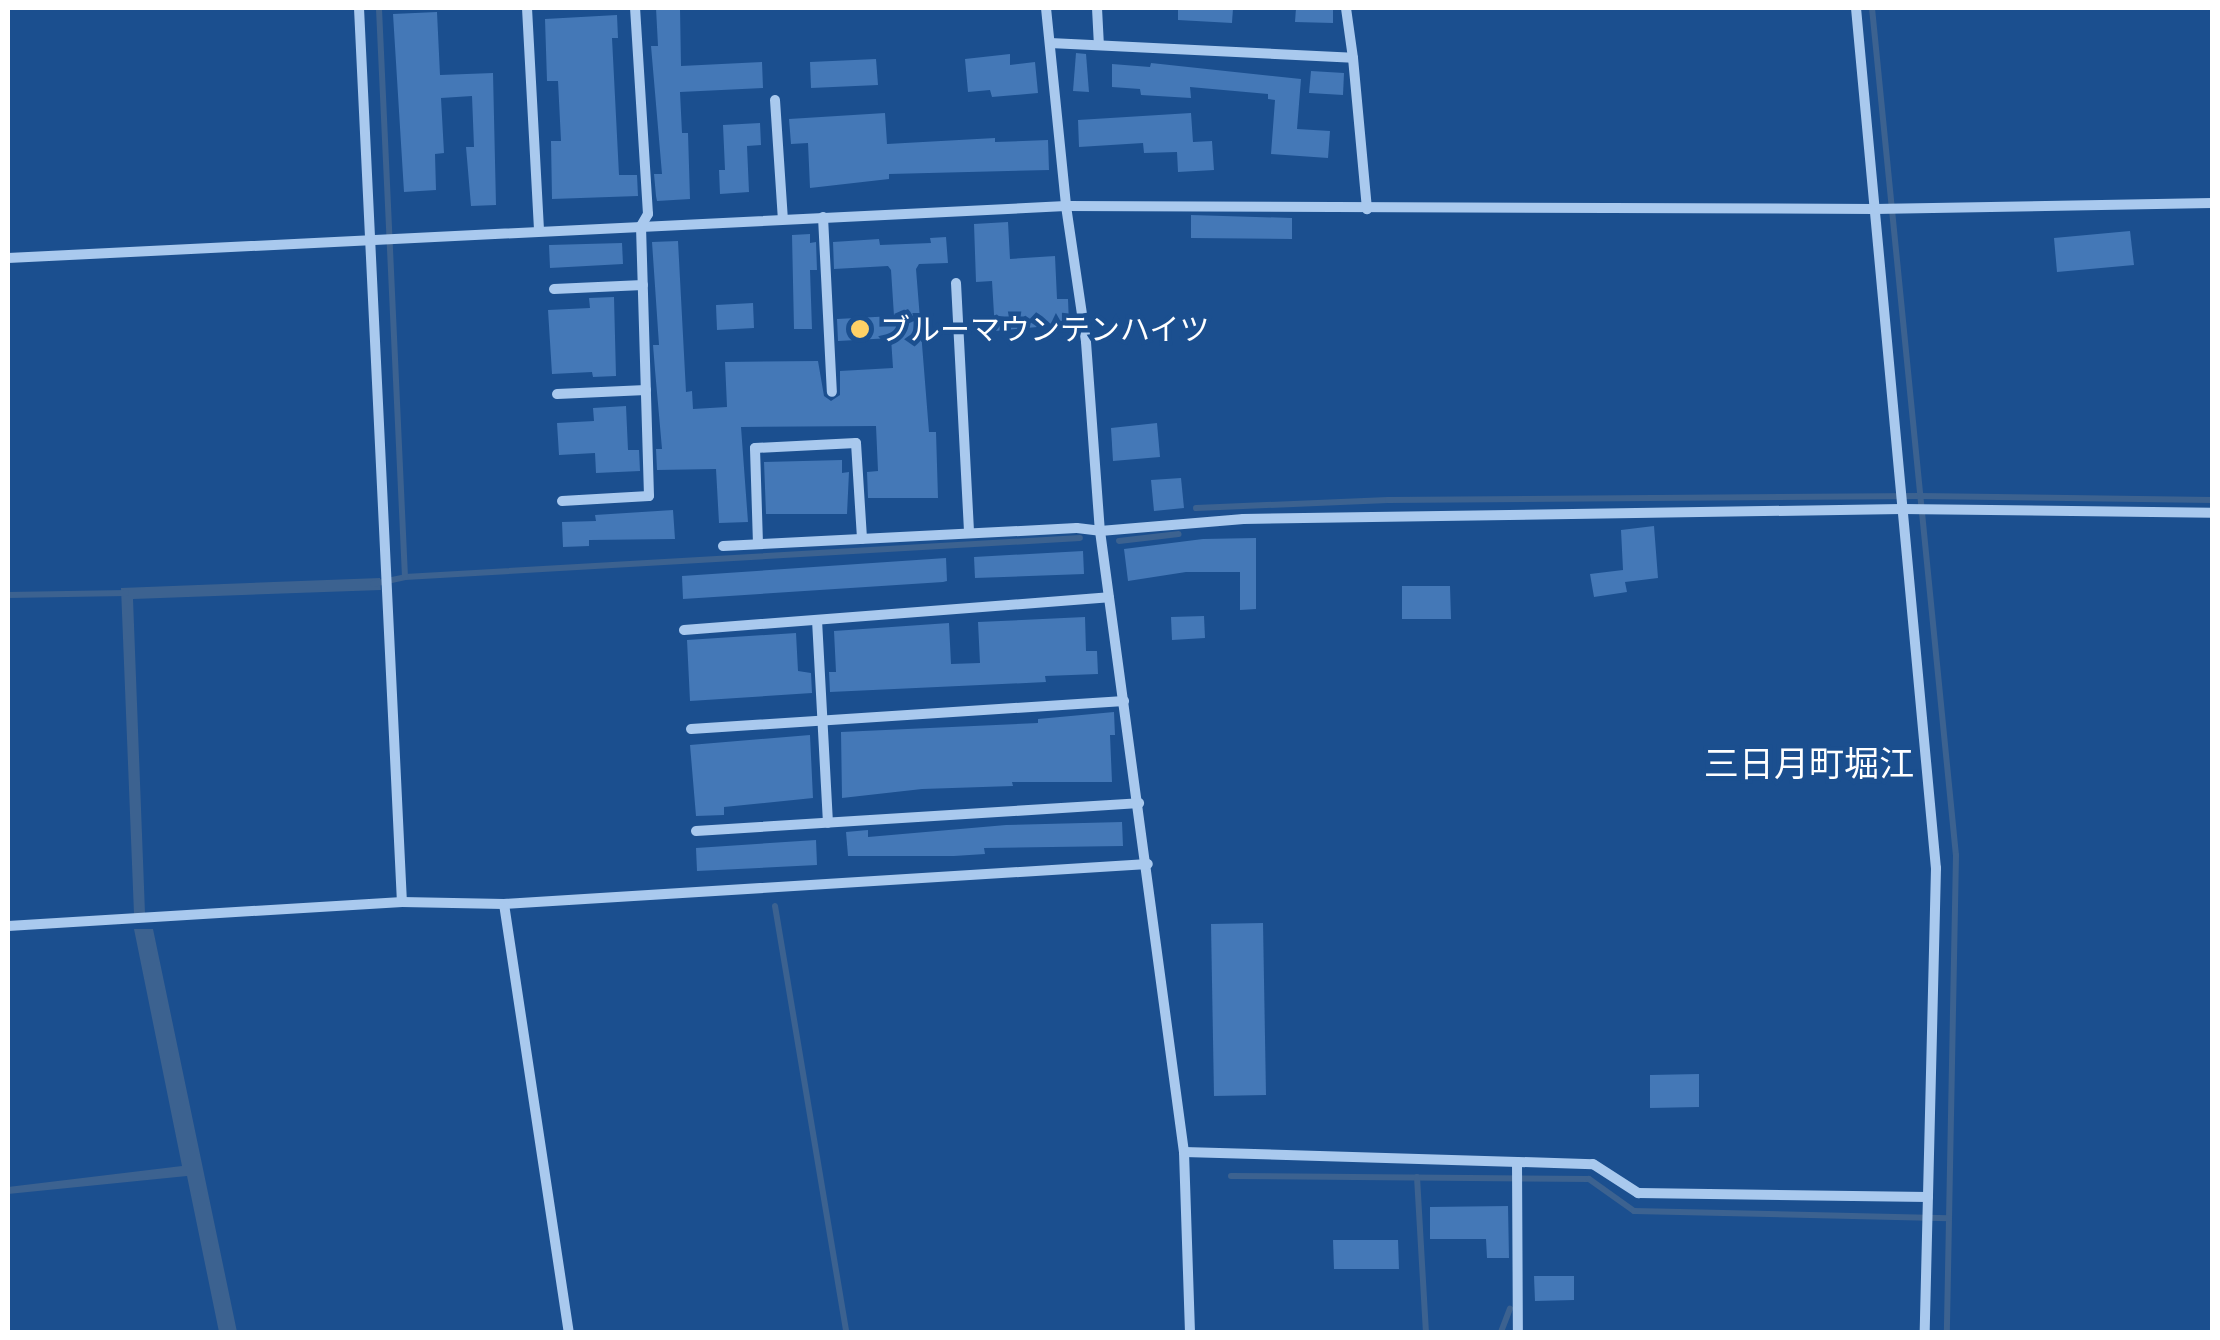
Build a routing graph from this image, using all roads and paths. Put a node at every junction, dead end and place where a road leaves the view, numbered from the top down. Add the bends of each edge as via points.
1 (359, 8) edge
2 (526, 8) edge
3 (635, 8) edge
4 (1046, 8) edge
5 (1097, 8) edge
6 (1346, 8) edge
7 (1856, 8) edge
8 (1050, 43) junction
9 (1099, 45) junction
10 (1353, 58) junction
11 (775, 100) dead end
12 (2212, 203) edge
13 (1066, 206) junction
14 (1874, 209) junction
15 (1367, 210) junction
16 (823, 217) junction
17 (782, 220) junction
18 (641, 226) junction
19 (539, 231) junction
20 (372, 239) junction
21 (8, 258) edge
22 (956, 283) dead end
23 (643, 285) junction
24 (554, 289) dead end
25 (646, 390) junction
26 (832, 392) dead end
27 (557, 394) dead end
28 (562, 500) dead end
29 (1902, 509) junction
30 (2212, 513) edge
31 (1100, 531) junction
32 (969, 533) junction
33 (862, 538) junction
34 (758, 544) junction
35 (724, 546) dead end
36 (1109, 598) junction
37 (817, 620) junction
38 (684, 630) dead end
39 (1124, 701) junction
40 (823, 720) junction
41 (691, 729) dead end
42 (1139, 803) junction
43 (828, 822) junction
44 (696, 831) dead end
45 (1148, 864) junction
46 (402, 902) junction
47 (504, 904) junction
48 (8, 926) edge
49 (1184, 1152) junction
50 (1517, 1162) junction
51 (1928, 1197) junction
52 (569, 1332) edge
53 (1190, 1332) edge
54 (1518, 1332) edge
55 (1925, 1332) edge

1 - 20 street
2 - 19 street
3 - 18 street via 648,214
4 - 8 street
5 - 9 street
6 - 10 street
7 - 14 street
8 - 9 street
8 - 13 street
9 - 10 street
10 - 15 street
11 - 17 street
12 - 14 street
13 - 15 street
13 - 16 street
13 - 31 street via 1086,342
14 - 15 street
14 - 29 street
16 - 17 street
16 - 26 street
17 - 18 street
18 - 19 street
18 - 23 street
19 - 20 street
20 - 21 street
20 - 46 street
22 - 32 street
23 - 24 street
23 - 25 street
25 - 27 street
25 - 28 street via 649,496
29 - 30 street
29 - 31 street via 1242,519
29 - 51 street via 1936,868
31 - 32 street
31 - 36 street
32 - 33 street
33 - 34 street
33 - 34 street via 856,442 755,448
34 - 35 street
36 - 37 street
36 - 39 street
37 - 38 street
37 - 40 street
39 - 40 street
39 - 42 street
40 - 41 street
40 - 43 street
42 - 43 street
42 - 45 street
43 - 44 street
45 - 47 street
45 - 49 street
46 - 47 street
46 - 48 street
47 - 52 street
49 - 50 street
49 - 53 street
50 - 51 street via 1593,1164 1638,1193
50 - 54 street
51 - 55 street

